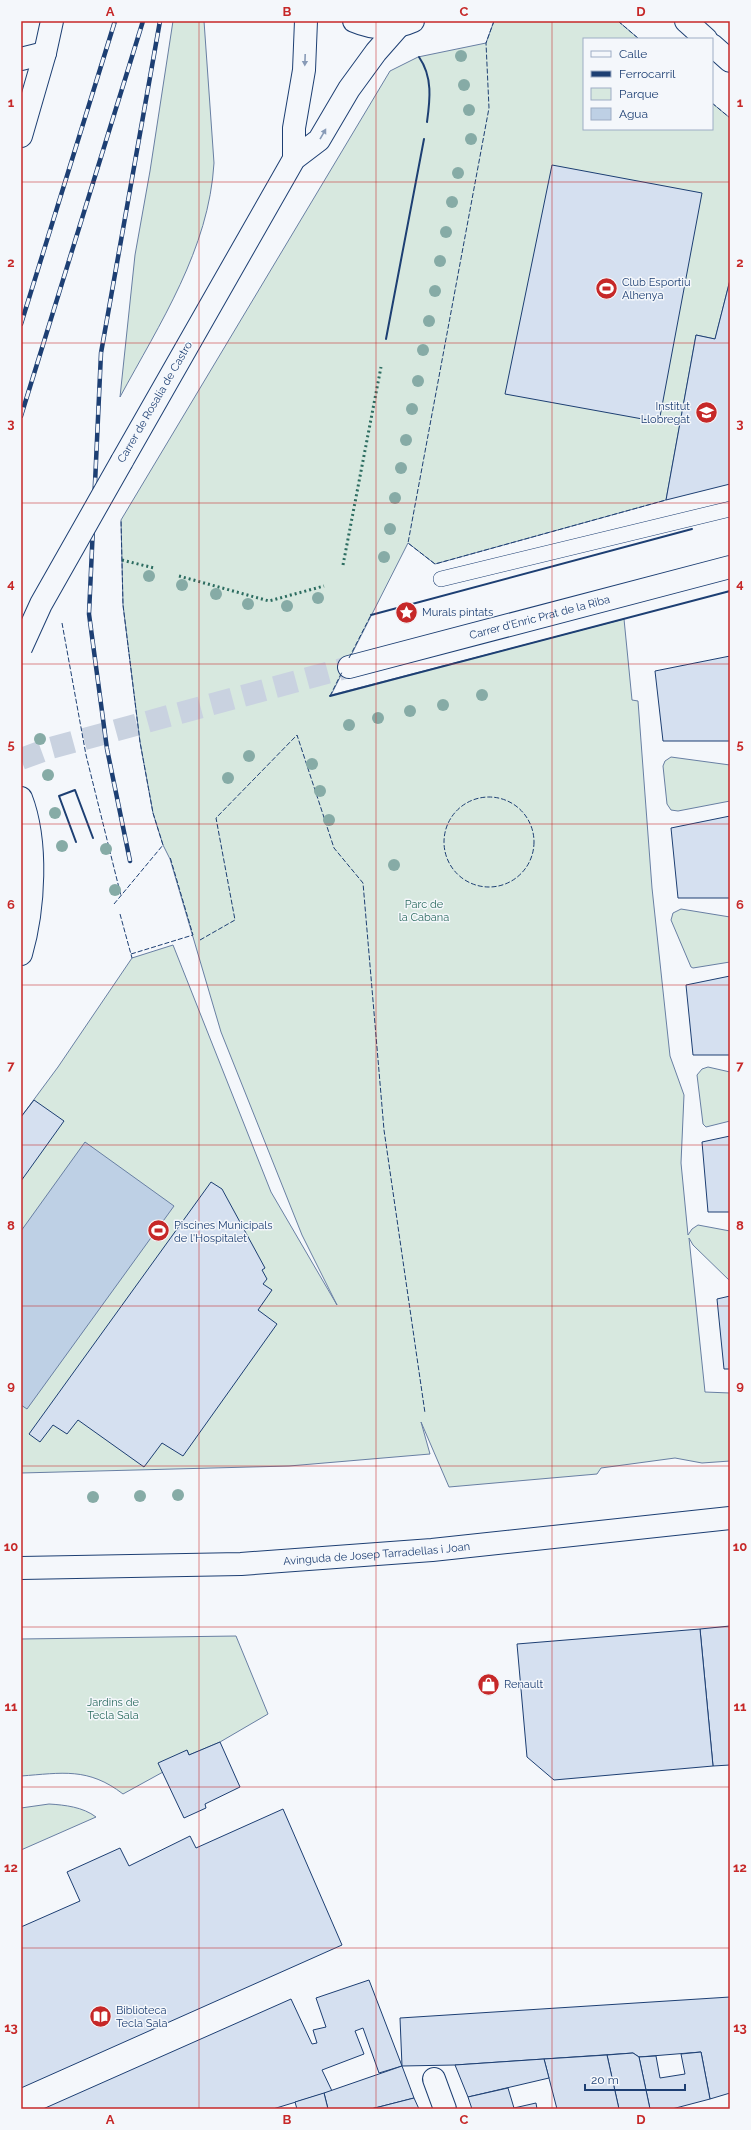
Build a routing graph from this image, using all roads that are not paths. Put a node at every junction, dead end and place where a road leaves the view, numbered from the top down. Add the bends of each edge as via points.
1 (52, 21) edge
2 (306, 21) edge
3 (354, 21) edge
4 (686, 21) edge
5 (405, 24) edge
6 (705, 38) edge
7 (713, 46) edge
8 (45, 53) junction
9 (21, 59) edge
10 (730, 61) edge
11 (21, 136) edge
12 (294, 159) junction
13 (730, 509) edge
14 (730, 567) edge
15 (441, 579) dead end
16 (21, 648) edge
17 (349, 667) tunnel mouth
18 (21, 798) edge
19 (21, 954) edge
20 (730, 1518) edge
21 (21, 1568) edge
22 (434, 2079) dead end
23 (445, 2109) edge

1 - 8 street
2 -> 12 street, Carrer de Rosalía de Castro via 304,70 294,128
3 - 5 street via 376,27
4 - 6 street
12 -> 5 street, Carrer de Rosalía de Castro via 319,140 349,89 376,52
7 - 10 street
8 - 9 street
8 - 11 street
12 - 16 street, Carrer de Rosalía de Castro, bridge via 41,604
13 - 15 lane
14 - 17 street, Carrer d'Enric Prat de la Riba
18 - 19 street via 27,814 33,867
20 - 21 street, Avinguda de Josep Tarradellas i Joan via 432,1550 249,1563
22 - 23 street

